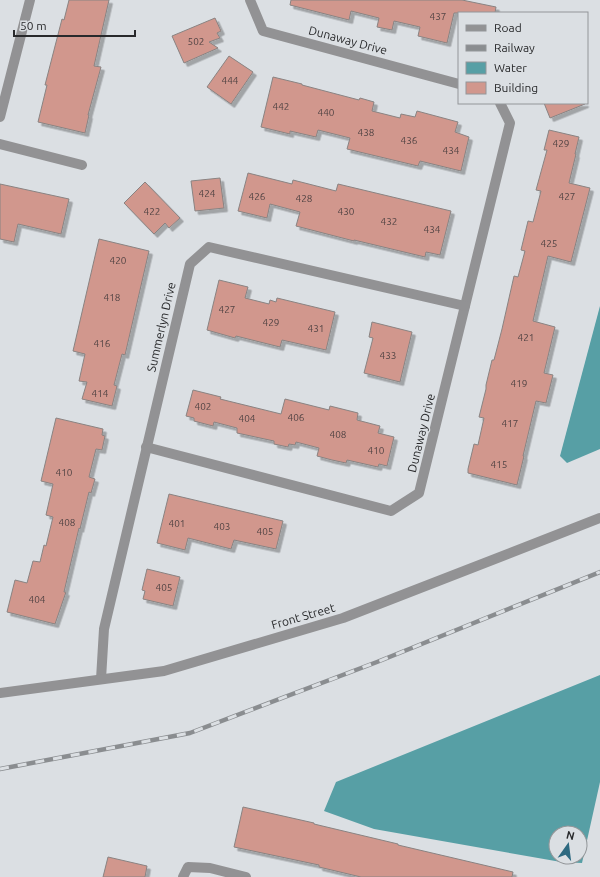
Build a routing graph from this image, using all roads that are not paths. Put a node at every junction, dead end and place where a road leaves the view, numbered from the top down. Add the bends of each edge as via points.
1 (30, 0) edge
2 (250, 0) edge
3 (458, 84) edge
4 (500, 104) edge
5 (0, 117) edge
6 (0, 144) edge
7 (82, 165) dead end
8 (465, 306) junction
9 (146, 447) junction
10 (600, 518) edge
11 (101, 679) junction
12 (0, 693) edge
13 (183, 877) edge
14 (246, 877) edge

1 - 5 street
2 - 3 street, Dunaway Drive via 263,31
4 - 8 street, Dunaway Drive via 510,123
6 - 7 street
8 - 9 street, Summerlyn Drive via 209,247 190,264
8 - 9 street, Dunaway Drive via 419,493 391,512
9 - 11 street, Summerlyn Drive via 104,629
10 - 11 street, Front Street via 343,618 164,671
11 - 12 street, Front Street
13 - 14 street via 188,867 210,868

